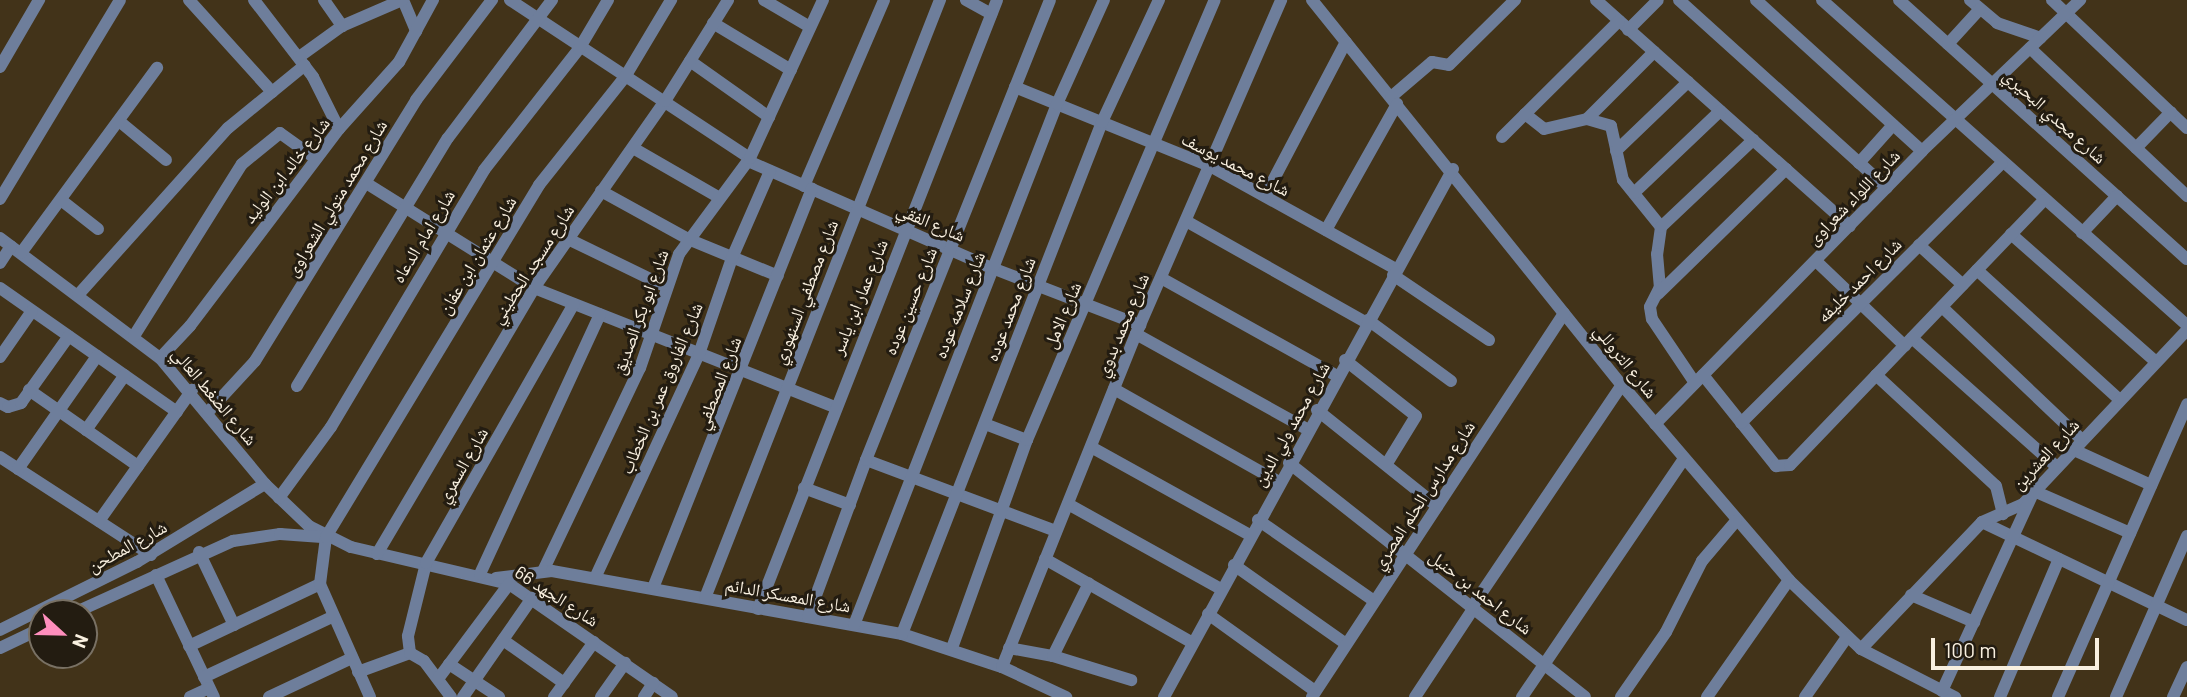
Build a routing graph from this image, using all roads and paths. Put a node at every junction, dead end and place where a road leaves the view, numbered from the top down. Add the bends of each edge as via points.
1 (39, 0) edge
2 (120, 0) edge
3 (254, 0) edge
4 (324, 0) edge
5 (403, 0) edge
6 (433, 0) edge
7 (492, 0) edge
8 (510, 0) edge
9 (552, 0) edge
10 (608, 0) edge
11 (671, 0) edge
12 (728, 0) edge
13 (764, 0) edge
14 (823, 0) edge
15 (884, 0) edge
16 (940, 0) edge
17 (966, 0) edge
18 (997, 0) edge
19 (1050, 0) edge
20 (1104, 0) edge
21 (1159, 0) edge
22 (1215, 0) edge
23 (1281, 0) edge
24 (1312, 0) edge
25 (1515, 0) edge
26 (1596, 0) edge
27 (1658, 0) edge
28 (1679, 0) edge
29 (1756, 0) edge
30 (1899, 0) edge
31 (2052, 0) edge
32 (2080, 0) edge
33 (195, 2) edge
34 (1830, 3) edge
35 (1975, 4) edge
36 (2067, 13) junction
37 (991, 14) junction
38 (539, 21) junction
39 (713, 23) junction
40 (342, 26) junction
41 (1624, 26) junction
42 (810, 27) junction
43 (416, 31) junction
44 (2040, 38) junction
45 (1346, 42) junction
46 (1948, 44) junction
47 (2030, 48) junction
48 (579, 49) junction
49 (1654, 52) junction
50 (302, 61) junction
51 (690, 61) junction
52 (0, 67) edge
53 (157, 68) dead end
54 (791, 70) junction
55 (625, 77) junction
56 (1688, 82) junction
57 (1992, 84) junction
58 (1015, 87) junction
59 (272, 92) junction
60 (1394, 100) junction
61 (665, 101) junction
62 (1056, 104) junction
63 (1720, 111) junction
64 (2171, 112) junction
65 (1525, 114) junction
66 (769, 117) junction
67 (1587, 119) junction
68 (119, 121) junction
69 (1953, 121) junction
70 (1102, 122) junction
71 (1893, 125) junction
72 (2187, 128) edge
73 (339, 129) junction
74 (1502, 137) dead end
75 (1753, 140) junction
76 (1155, 144) junction
77 (633, 148) junction
78 (2136, 148) junction
79 (1616, 151) junction
80 (1922, 151) junction
81 (316, 159) junction
82 (749, 159) junction
83 (166, 160) dead end
84 (1859, 163) junction
85 (2002, 163) junction
86 (1210, 166) junction
87 (1452, 169) junction
88 (1786, 169) junction
89 (770, 171) junction
90 (366, 183) junction
91 (808, 188) junction
92 (1886, 188) junction
93 (601, 191) junction
94 (1634, 193) junction
95 (1265, 196) junction
96 (2117, 196) junction
97 (2187, 196) edge
98 (720, 198) junction
99 (0, 199) edge
100 (61, 200) junction
101 (2044, 200) junction
102 (405, 208) junction
103 (857, 209) junction
104 (1186, 221) junction
105 (1850, 226) junction
106 (1661, 227) junction
107 (98, 229) dead end
108 (905, 229) junction
109 (1326, 230) junction
110 (445, 233) junction
111 (2082, 233) junction
112 (2011, 234) junction
113 (0, 238) edge
114 (568, 239) junction
115 (688, 239) junction
116 (1919, 245) junction
117 (950, 249) junction
118 (16, 250) junction
119 (732, 258) junction
120 (2187, 259) edge
121 (1816, 261) junction
122 (0, 262) edge
123 (491, 263) junction
124 (992, 268) junction
125 (1977, 270) junction
126 (1395, 272) junction
127 (778, 276) junction
128 (1161, 278) junction
129 (1038, 285) junction
130 (1963, 285) junction
131 (667, 287) junction
132 (0, 288) edge
133 (534, 288) junction
134 (1658, 294) junction
135 (78, 295) junction
136 (574, 304) junction
137 (1086, 304) junction
138 (1861, 304) junction
139 (1941, 307) junction
140 (32, 311) junction
141 (1564, 313) junction
142 (600, 314) junction
143 (1367, 321) junction
144 (2187, 325) edge
145 (1138, 330) junction
146 (652, 335) junction
147 (69, 336) junction
148 (134, 336) junction
149 (2184, 338) edge
150 (1489, 340) dead end
151 (1908, 342) junction
152 (699, 354) junction
153 (97, 356) junction
154 (0, 358) edge
155 (160, 358) junction
156 (1345, 360) junction
157 (2156, 362) junction
158 (741, 370) junction
159 (125, 375) junction
160 (1876, 375) junction
161 (1336, 376) junction
162 (1699, 379) junction
163 (1451, 381) dead end
164 (1622, 385) junction
165 (297, 386) dead end
166 (787, 388) junction
167 (1114, 389) junction
168 (29, 390) junction
169 (192, 390) junction
170 (2120, 400) junction
171 (0, 403) edge
172 (2187, 404) edge
173 (834, 407) junction
174 (58, 410) junction
175 (1317, 411) junction
176 (177, 412) junction
177 (208, 412) junction
178 (1741, 423) junction
179 (985, 424) junction
180 (1655, 424) junction
181 (1307, 429) junction
182 (86, 430) junction
183 (1027, 440) junction
184 (2078, 445) junction
185 (1091, 447) junction
186 (0, 457) edge
187 (1684, 459) junction
188 (866, 460) junction
189 (1289, 463) junction
190 (138, 466) junction
191 (1386, 466) junction
192 (2057, 467) junction
193 (18, 469) junction
194 (911, 477) junction
195 (1279, 482) junction
196 (265, 484) junction
197 (2151, 485) junction
198 (804, 488) junction
199 (2034, 491) junction
200 (957, 494) junction
201 (279, 498) junction
202 (1068, 504) junction
203 (850, 505) junction
204 (1437, 506) junction
205 (1002, 511) junction
206 (2003, 514) junction
207 (1258, 520) junction
208 (99, 521) junction
209 (1736, 521) junction
210 (1982, 522) junction
211 (1056, 531) junction
212 (2130, 533) junction
213 (1250, 535) junction
214 (2011, 536) junction
215 (2187, 536) edge
216 (326, 537) junction
217 (155, 552) junction
218 (199, 552) junction
219 (377, 554) junction
220 (1405, 554) junction
221 (1045, 559) junction
222 (2059, 559) junction
223 (137, 562) junction
224 (426, 563) junction
225 (1234, 565) junction
226 (170, 568) junction
227 (543, 571) junction
228 (480, 574) junction
229 (151, 577) junction
230 (495, 578) junction
231 (596, 578) junction
232 (1789, 580) junction
233 (2108, 582) junction
234 (1089, 583) junction
235 (320, 584) junction
236 (509, 584) junction
237 (653, 588) junction
238 (1222, 589) junction
239 (1912, 595) junction
240 (532, 598) junction
241 (705, 598) junction
242 (1374, 601) junction
243 (98, 602) edge
244 (2156, 606) junction
245 (1473, 608) junction
246 (758, 609) junction
247 (1208, 614) junction
248 (332, 617) junction
249 (808, 617) junction
250 (2187, 620) edge
251 (1973, 622) junction
252 (234, 625) junction
253 (854, 625) junction
254 (0, 630) edge
255 (902, 634) junction
256 (28, 635) edge
257 (1847, 637) junction
258 (503, 640) junction
259 (594, 642) junction
260 (1193, 643) junction
261 (1346, 644) junction
262 (190, 646) junction
263 (0, 648) edge
264 (953, 648) junction
265 (1009, 648) junction
266 (1861, 649) junction
267 (410, 653) junction
268 (1054, 656) junction
269 (352, 658) junction
270 (625, 663) junction
271 (1545, 663) junction
272 (449, 664) junction
273 (1002, 667) junction
274 (2187, 667) edge
275 (358, 672) junction
276 (438, 679) junction
277 (474, 680) junction
278 (1131, 680) dead end
279 (564, 683) junction
280 (653, 683) junction
281 (209, 687) edge
282 (1314, 694) edge
283 (1947, 694) edge
284 (190, 697) edge
285 (269, 697) edge
286 (368, 697) edge
287 (452, 697) edge
288 (463, 697) edge
289 (499, 697) edge
290 (554, 697) edge
291 (601, 697) edge
292 (643, 697) edge
293 (673, 697) edge
294 (1066, 697) edge
295 (1164, 697) edge
296 (1415, 697) edge
297 (1522, 697) edge
298 (1585, 697) edge
299 (1621, 697) edge
300 (1707, 697) edge
301 (1805, 697) edge
302 (2000, 697) edge
303 (2058, 697) edge
304 (2116, 697) edge
305 (2174, 697) edge

1 - 52 street
2 - 99 street
3 - 50 street
4 - 40 street
5 - 40 street
5 - 43 street
6 - 43 street, شارع خالد ابن الوليد
7 - 90 street, شارع محمد متولي الشعراوى via 427,85
8 - 38 street, شارع الفقي
9 - 38 street
10 - 48 street, شارع امام الدعاه
11 - 55 street, شارع عثمان ابن عفان
12 - 39 street, شارع مسجد الحطيني
13 - 42 street
14 - 42 street, شارع ابو بكر الصديق
15 - 91 street, شارع المصطفي
16 - 103 street, شارع مصطفي السنهوري
17 - 37 street
18 - 37 street, شارع عمار ابن ياسر
19 - 58 street, شارع حسين عوده
20 - 62 street, شارع سلامه عوده
21 - 70 street, شارع محمد عوده
22 - 76 street, شارع الامل
23 - 86 street, شارع محمد بدوي
24 - 45 street, شارع التروللي
25 - 60 street via 1448,65 1432,62
26 - 41 street
27 - 41 street
28 - 84 street
29 - 71 street
30 - 46 street, شارع مجدي البحيري
31 - 36 street
32 - 36 street, شارع اللواء شعراوى
33 - 59 street
34 - 69 street
35 - 44 street via 1997,23
35 - 46 street
36 - 44 street, شارع اللواء شعراوى
36 - 64 street
37 - 108 street, شارع عمار ابن ياسر
38 - 48 street, شارع الفقي
38 - 102 street via 462,117
39 - 51 street, شارع مسجد الحطيني
39 - 54 street
40 - 50 street
41 - 49 street
41 - 65 street
42 - 54 street, شارع ابو بكر الصديق
43 - 73 street, شارع خالد ابن الوليد via 399,62
44 - 47 street, شارع اللواء شعراوى
45 - 60 street, شارع التروللي
45 - 95 street
46 - 57 street, شارع مجدي البحيري
47 - 57 street, شارع اللواء شعراوى
47 - 78 street
48 - 55 street, شارع الفقي
48 - 110 street, شارع امام الدعاه via 504,142
49 - 56 street
49 - 67 street
50 - 59 street
50 - 73 street
51 - 61 street, شارع مسجد الحطيني
51 - 66 street
53 - 68 street
54 - 66 street, شارع ابو بكر الصديق
55 - 61 street, شارع الفقي
55 - 123 street, شارع عثمان ابن عفان via 539,185
56 - 63 street
56 - 79 street
57 - 69 street, شارع اللواء شعراوى
57 - 96 street, شارع مجدي البحيري
58 - 62 street, شارع محمد يوسف
58 - 117 street, شارع حسين عوده
59 - 135 street via 228,128
60 - 87 street, شارع التروللي
60 - 109 street
61 - 77 street, شارع مسجد الحطيني
61 - 82 street, شارع الفقي
62 - 70 street, شارع محمد يوسف
62 - 124 street, شارع سلامه عوده
63 - 75 street
63 - 94 street
64 - 72 street
64 - 78 street
65 - 67 street via 1544,129
65 - 74 street
66 - 82 street, شارع ابو بكر الصديق
67 - 79 street via 1611,126
68 - 83 street
68 - 100 street
69 - 80 street, شارع اللواء شعراوى
69 - 85 street
70 - 76 street, شارع محمد يوسف
70 - 129 street, شارع محمد عوده
71 - 80 street
71 - 84 street
73 - 81 street, شارع خالد ابن الوليد
75 - 88 street
75 - 106 street
76 - 86 street, شارع محمد يوسف
76 - 137 street, شارع الامل
77 - 93 street, شارع مسجد الحطيني
77 - 98 street
78 - 97 street
79 - 94 street via 1619,171
80 - 92 street, شارع اللواء شعراوى
81 - 148 street via 280,132 242,164
81 - 155 street, شارع خالد ابن الوليد via 190,327
82 - 89 street, شارع الفقي
82 - 98 street, شارع ابو بكر الصديق
84 - 92 street
85 - 101 street
85 - 116 street, شارع احمد خليفه
86 - 95 street, شارع محمد يوسف
86 - 104 street, شارع محمد بدوي
87 - 126 street, شارع محمد ولي الدين
87 - 141 street, شارع التروللي
88 - 105 street
88 - 134 street
89 - 91 street, شارع الفقي
89 - 119 street, شارع الفاروق عمر بن الخطاب
90 - 102 street
90 - 177 street, شارع محمد متولي الشعراوى via 255,361
91 - 103 street, شارع الفقي
91 - 127 street, شارع المصطفي
92 - 105 street, شارع اللواء شعراوى
93 - 114 street, شارع مسجد الحطيني
93 - 115 street
94 - 106 street
95 - 109 street, شارع محمد يوسف
96 - 111 street
96 - 120 street, شارع مجدي البحيري
98 - 115 street, شارع ابو بكر الصديق
100 - 107 street
100 - 118 street
101 - 111 street
101 - 112 street
102 - 110 street
102 - 165 street
103 - 108 street, شارع الفقي
103 - 166 street, شارع مصطفي السنهوري
104 - 128 street, شارع محمد بدوي
104 - 143 street
105 - 121 street, شارع اللواء شعراوى
106 - 134 street
108 - 117 street, شارع الفقي
108 - 173 street, شارع عمار ابن ياسر
109 - 126 street, شارع محمد يوسف
110 - 123 street
110 - 201 street, شارع امام الدعاه via 314,454
111 - 144 street
112 - 125 street
112 - 157 street
113 - 118 street, شارع الضغط العالي
114 - 131 street
114 - 133 street, شارع مسجد الحطيني
115 - 119 street
115 - 131 street, شارع ابو بكر الصديق
116 - 130 street
116 - 138 street, شارع احمد خليفه
117 - 124 street, شارع الفقي
117 - 188 street, شارع حسين عوده
118 - 122 street
118 - 135 street, شارع الضغط العالي
119 - 127 street
119 - 152 street, شارع الفاروق عمر بن الخطاب
121 - 138 street
121 - 162 street, شارع اللواء شعراوى
123 - 133 street
123 - 216 street, شارع عثمان ابن عفان
124 - 129 street, شارع الفقي
124 - 194 street, شارع سلامه عوده
125 - 130 street
125 - 170 street
126 - 143 street, شارع محمد ولي الدين
126 - 150 street, شارع محمد يوسف
127 - 158 street, شارع المصطفي
128 - 145 street, شارع محمد بدوي
128 - 161 street
129 - 137 street, شارع الفقي
129 - 179 street, شارع محمد عوده
130 - 139 street
131 - 146 street, شارع ابو بكر الصديق
132 - 140 street
133 - 136 street
133 - 219 street, شارع مسجد الحطيني
134 - 162 street via 1650,307 1652,319
135 - 148 street, شارع الضغط العالي
136 - 142 street
136 - 224 street, شارع السمري
137 - 145 street, شارع الفقي
137 - 183 street, شارع الامل
138 - 151 street
138 - 178 street, شارع احمد خليفه
139 - 151 street
139 - 184 street
140 - 147 street
140 - 154 street
141 - 164 street, شارع التروللي
141 - 204 street, شارع مدارس الحلم المصري
142 - 146 street
142 - 228 street
143 - 156 street, شارع محمد ولي الدين
143 - 163 street
145 - 167 street, شارع محمد بدوي
145 - 181 street, شارع الفقي
146 - 152 street
146 - 227 street, شارع ابو بكر الصديق
147 - 153 street
147 - 168 street
148 - 155 street, شارع الضغط العالي
149 - 157 street, شارع العشرين
151 - 160 street
151 - 192 street
152 - 158 street
152 - 231 street, شارع الفاروق عمر بن الخطاب
153 - 159 street
153 - 174 street
155 - 169 street, شارع الضغط العالي
156 - 161 street, شارع محمد ولي الدين
156 - 191 street via 1416,416
157 - 170 street, شارع العشرين
158 - 166 street
158 - 237 street, شارع المصطفي
159 - 176 street
159 - 182 street
160 - 178 street via 1790,465 1776,466
160 - 206 street via 1996,486
161 - 175 street, شارع محمد ولي الدين
162 - 178 street
162 - 180 street, شارع اللواء شعراوى
164 - 180 street, شارع التروللي
164 - 245 street
166 - 173 street
166 - 241 street, شارع مصطفي السنهوري
167 - 185 street, شارع محمد بدوي
167 - 195 street
168 - 171 street via 15,407
168 - 174 street
169 - 176 street
169 - 177 street, شارع الضغط العالي
170 - 184 street, شارع العشرين
172 - 197 street
173 - 198 street, شارع عمار ابن ياسر
174 - 182 street
174 - 193 street
175 - 181 street, شارع محمد ولي الدين
175 - 191 street
176 - 190 street
177 - 196 street, شارع الضغط العالي
179 - 183 street
179 - 200 street, شارع محمد عوده
180 - 187 street, شارع التروللي
181 - 189 street, شارع محمد ولي الدين
182 - 190 street
183 - 205 street, شارع الامل
184 - 192 street, شارع العشرين
184 - 197 street
185 - 202 street, شارع محمد بدوي
185 - 213 street
186 - 193 street
187 - 209 street, شارع التروللي
187 - 271 street
188 - 194 street
188 - 203 street, شارع حسين عوده
189 - 195 street, شارع محمد ولي الدين
189 - 220 street, شارع احمد بن حنبل
190 - 208 street
191 - 204 street
192 - 199 street, شارع العشرين
193 - 208 street
194 - 200 street
194 - 253 street, شارع سلامه عوده
195 - 207 street, شارع محمد ولي الدين
196 - 201 street, شارع الضغط العالي
196 - 217 street, شارع المطحن
197 - 212 street
198 - 203 street
198 - 246 street, شارع عمار ابن ياسر
199 - 206 street, شارع العشرين via 2023,504
199 - 212 street
199 - 214 street
200 - 205 street
200 - 255 street, شارع محمد عوده
201 - 216 street, شارع الضغط العالي
202 - 211 street, شارع محمد بدوي
202 - 238 street
203 - 249 street, شارع حسين عوده
204 - 220 street, شارع مدارس الحلم المصري
205 - 211 street
205 - 264 street, شارع الامل
206 - 210 street, شارع العشرين
207 - 213 street, شارع محمد ولي الدين
207 - 242 street
208 - 217 street
209 - 232 street, شارع التروللي
209 - 299 street via 1702,561 1666,632
210 - 214 street
210 - 239 street, شارع العشرين
211 - 221 street, شارع محمد بدوي
212 - 233 street
213 - 225 street, شارع محمد ولي الدين
214 - 222 street
214 - 251 street
215 - 244 street
216 - 218 street, شارع المطحن via 253,537
216 - 219 street, شارع الجهد 66
216 - 235 street
217 - 223 street, شارع المطحن
217 - 226 street
218 - 226 street, شارع المطحن
218 - 252 street
219 - 224 street, شارع الجهد 66
220 - 242 street, شارع مدارس الحلم المصري
220 - 245 street, شارع احمد بن حنبل
221 - 234 street
221 - 265 street, شارع محمد بدوي
222 - 233 street
222 - 302 street
223 - 229 street
223 - 254 street, شارع المطحن
224 - 228 street, شارع الجهد 66
224 - 267 street, شارع السمري via 408,636
225 - 238 street, شارع محمد ولي الدين
225 - 261 street
226 - 229 street, شارع المطحن
227 - 230 street, شارع المعسكر الدائم
227 - 231 street, شارع المعسكر الدائم
228 - 230 street, شارع الجهد 66
229 - 243 street, شارع المطحن
229 - 262 street
230 - 236 street, شارع الجهد 66
231 - 237 street, شارع المعسكر الدائم
232 - 257 street, شارع التروللي
232 - 300 street
233 - 244 street
233 - 303 street
234 - 260 street
234 - 268 street
235 - 248 street
235 - 252 street
236 - 240 street, شارع الجهد 66
236 - 272 street
237 - 241 street, شارع المعسكر الدائم
238 - 247 street, شارع محمد ولي الدين
239 - 251 street
239 - 266 street, شارع العشرين
240 - 258 street
240 - 259 street, شارع الجهد 66
241 - 246 street, شارع المعسكر الدائم
242 - 261 street, شارع مدارس الحلم المصري
244 - 250 street
244 - 304 street
245 - 271 street, شارع احمد بن حنبل
245 - 296 street
246 - 249 street, شارع المعسكر الدائم
247 - 260 street, شارع محمد ولي الدين
247 - 282 street
248 - 269 street
248 - 281 street
249 - 253 street, شارع المعسكر الدائم
251 - 283 street
252 - 262 street
253 - 255 street, شارع المعسكر الدائم
255 - 264 street, شارع المعسكر الدائم
256 - 263 street
257 - 266 street, شارع التروللي
257 - 301 street
258 - 277 street
258 - 279 street
259 - 270 street, شارع الجهد 66
259 - 279 street
260 - 295 street, شارع محمد ولي الدين
261 - 282 street, شارع مدارس الحلم المصري
262 - 281 street
264 - 273 street, شارع المعسكر الدائم
265 - 268 street
265 - 273 street, شارع محمد بدوي
266 - 283 street, شارع التروللي
267 - 275 street
267 - 276 street via 418,655
268 - 278 street
269 - 275 street
269 - 285 street
270 - 280 street, شارع الجهد 66
270 - 291 street
271 - 297 street
271 - 298 street, شارع احمد بن حنبل
272 - 276 street
272 - 277 street
273 - 294 street, شارع المعسكر الدائم
274 - 305 street
275 - 286 street
276 - 287 street
277 - 288 street
277 - 289 street
279 - 290 street
280 - 292 street
280 - 293 street, شارع الجهد 66
281 - 284 street

